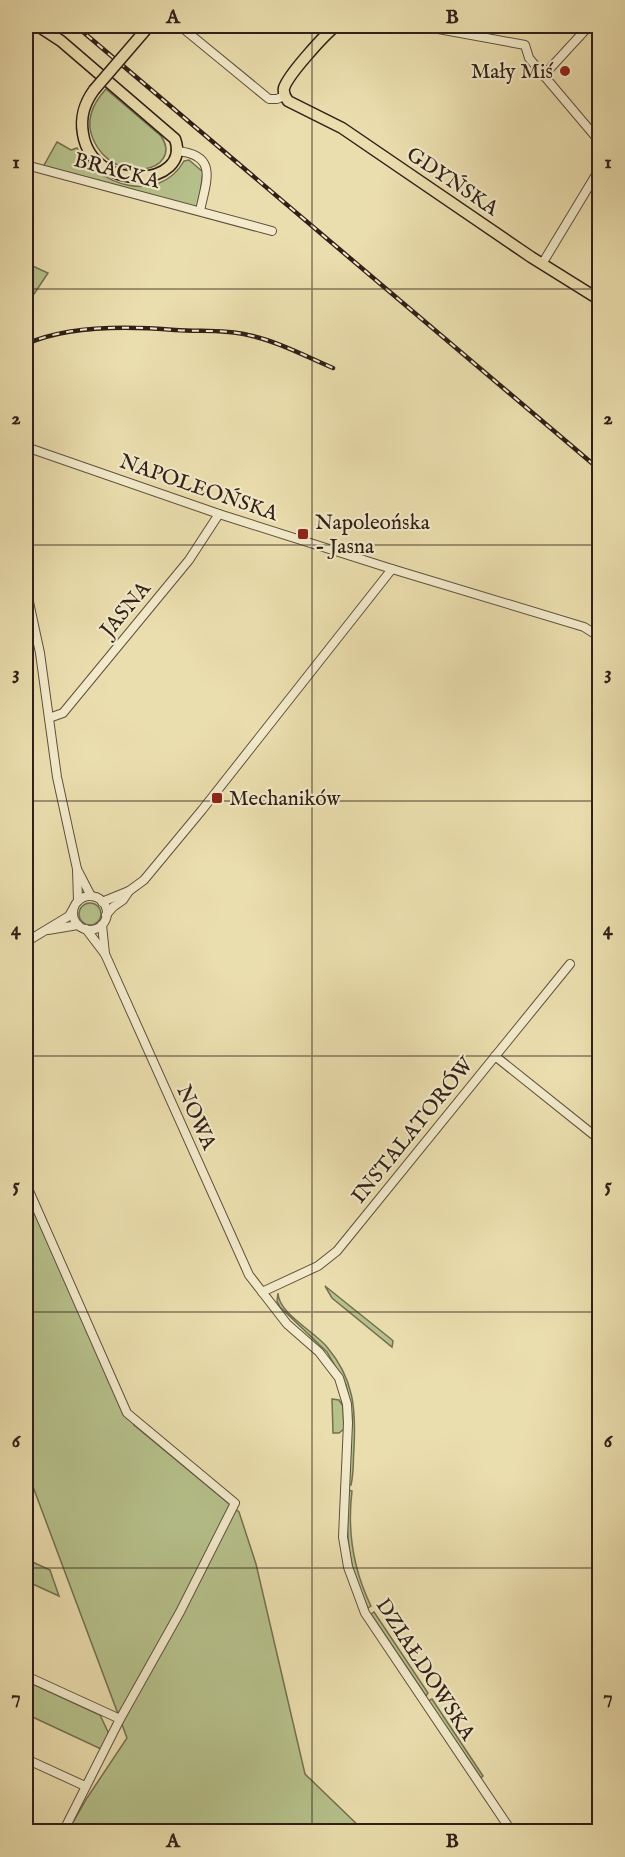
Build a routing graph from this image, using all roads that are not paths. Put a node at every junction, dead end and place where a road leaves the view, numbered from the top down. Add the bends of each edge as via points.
1 (28, 26) edge
2 (38, 26) edge
3 (149, 26) edge
4 (180, 26) edge
5 (334, 26) edge
6 (422, 26) edge
7 (589, 26) edge
8 (26, 31) edge
9 (543, 76) junction
10 (284, 93) junction
11 (600, 142) edge
12 (177, 151) junction
13 (26, 165) edge
14 (600, 168) edge
15 (200, 211) junction
16 (272, 231) dead end
17 (542, 264) junction
18 (600, 300) edge
19 (26, 447) edge
20 (219, 514) junction
21 (392, 569) junction
22 (26, 588) edge
23 (600, 637) edge
24 (49, 718) junction
25 (77, 868) junction
26 (129, 891) junction
27 (92, 896) junction
28 (78, 901) junction
29 (102, 902) junction
30 (74, 909) junction
31 (106, 915) junction
32 (102, 925) junction
33 (82, 927) junction
34 (47, 930) junction
35 (26, 942) edge
36 (105, 954) junction
37 (570, 964) dead end
38 (495, 1056) junction
39 (600, 1140) edge
40 (26, 1184) edge
41 (262, 1292) junction
42 (26, 1676) edge
43 (120, 1719) junction
44 (26, 1759) edge
45 (85, 1786) junction
46 (63, 1832) edge
47 (512, 1832) edge

1 - 8 main road
2 - 12 main road via 168,132 175,139
3 - 12 main road, bridge via 94,90 83,111 84,142 107,170 128,177 150,176 170,165
4 - 10 street via 269,99 278,99
5 - 10 main road via 303,61
6 - 9 street via 525,45 529,58
7 - 9 street
9 - 11 street
10 - 17 main road, GDYŃSKA via 288,101 342,128
12 - 15 street, BRACKA via 194,154 207,168
13 - 15 street, BRACKA
14 - 17 street
15 - 16 street, BRACKA
17 - 18 main road, GDYŃSKA
19 - 20 street, NAPOLEOŃSKA
20 - 21 street, NAPOLEOŃSKA
20 - 24 street, JASNA via 189,560 63,713
21 - 23 street, NAPOLEOŃSKA via 584,627
21 - 26 street via 202,810 144,880
22 - 24 street
24 - 25 street
25 - 27 street
25 - 28 street
26 - 29 street
26 - 31 street
27 - 28 street
27 - 29 street
28 - 30 street
29 - 31 street
30 - 33 street via 74,920
30 - 34 street
31 - 32 street
32 - 33 street via 94,929
32 - 36 street, NOWA
33 - 34 street
33 - 36 street, NOWA
34 - 35 street
36 - 41 street, NOWA via 240,1257
37 - 38 street, INSTALATORÓW
38 - 39 street
38 - 41 street, INSTALATORÓW via 337,1251 318,1266
40 - 43 street via 127,1413 235,1503
41 - 47 street, DZIAŁDOWSKA via 287,1324 330,1364 344,1391 348,1423 343,1537 348,1567 365,1613
42 - 43 street
43 - 45 street
44 - 45 street
45 - 46 street

